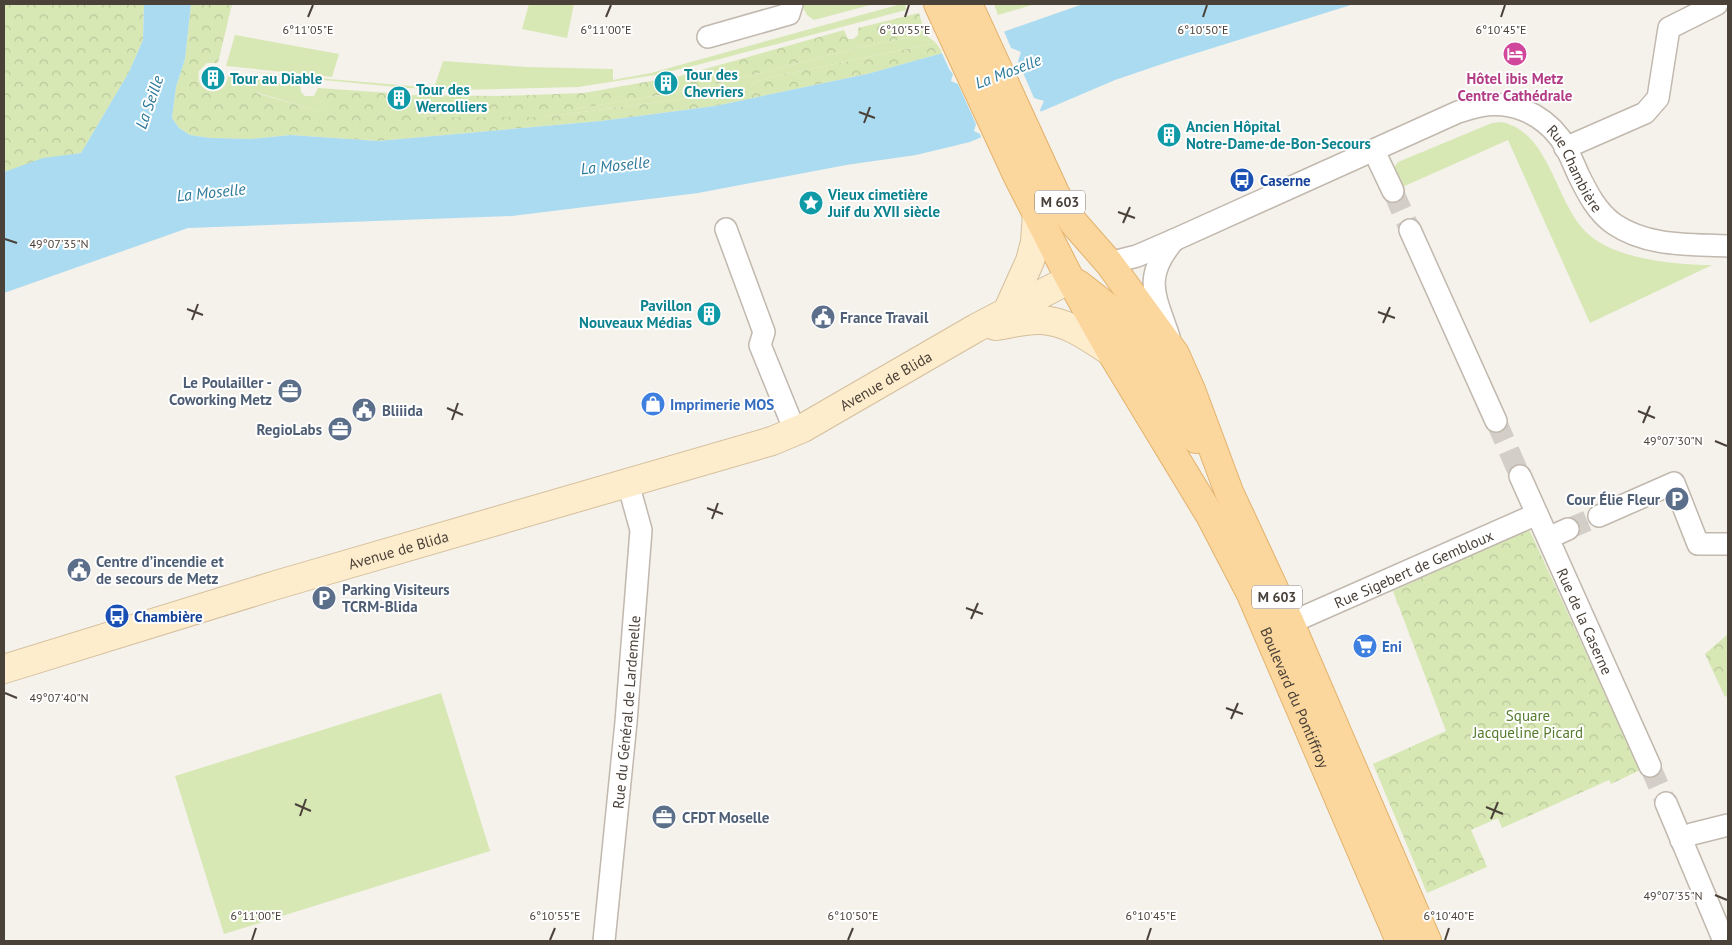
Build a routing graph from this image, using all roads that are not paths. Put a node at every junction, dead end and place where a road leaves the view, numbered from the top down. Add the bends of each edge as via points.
1 (792, 4) edge
2 (1717, 4) edge
3 (941, 10) edge
4 (971, 10) edge
5 (708, 37) dead end
6 (1566, 148) junction
7 (1374, 151) junction
8 (1393, 191) tunnel mouth
9 (1038, 213) junction
10 (726, 229) dead end
11 (1410, 230) tunnel mouth
12 (1174, 240) junction
13 (1728, 246) edge
14 (1109, 263) junction
15 (1070, 279) junction
16 (1008, 312) junction
17 (976, 328) junction
18 (1111, 352) junction
19 (1175, 354) junction
20 (1496, 422) tunnel mouth
21 (795, 432) junction
22 (1520, 476) tunnel mouth
23 (628, 483) junction
24 (1229, 492) junction
25 (1537, 514) junction
26 (1599, 516) tunnel mouth
27 (1568, 529) tunnel mouth
28 (1548, 538) junction
29 (1728, 544) edge
30 (1290, 624) junction
31 (4, 669) edge
32 (1650, 766) tunnel mouth
33 (1666, 803) tunnel mouth
34 (1728, 825) edge
35 (1681, 840) junction
36 (604, 941) edge
37 (1400, 941) edge
38 (1427, 941) edge
39 (1724, 941) edge

1 - 5 street via 789,14
2 - 6 street via 1669,28 1658,98 1645,113
3 - 9 main road, Boulevard du Pontiffroy / M 603 via 1002,145
4 - 14 main road, Boulevard du Pontiffroy / M 603 via 1060,202
6 - 7 street, Rue Chambière via 1552,128 1535,115 1514,106 1498,104 1458,112
6 - 13 street, Rue Chambière via 1588,195 1613,224 1645,239
7 - 8 street
7 - 12 street, Rue Chambière
9 - 14 main road, Boulevard du Pontiffroy / M 603 via 1065,243 1086,260
9 - 15 main road, Boulevard du Pontiffroy / M 603
9 - 16 main road via 1030,261
10 - 21 street via 764,332 760,345
11 - 20 street
12 - 14 street, Rue Chambière
12 - 19 street via 1164,252 1154,274 1154,292
14 - 15 main road
14 - 19 main road, Boulevard du Pontiffroy / M 603
15 - 16 main road, Avenue de Blida
15 - 18 main road, Boulevard du Pontiffroy / M 603
15 - 24 main road, Boulevard du Pontiffroy / M 603 via 1110,309 1145,356
16 - 17 main road, Avenue de Blida
17 - 18 main road, Avenue de Blida via 1047,320 1088,336
17 - 21 main road, Avenue de Blida
18 - 37 main road, Boulevard du Pontiffroy / M 603 via 1211,517 1251,594
19 - 24 main road, Boulevard du Pontiffroy / M 603
21 - 23 main road, Avenue de Blida
22 - 25 street, Rue de la Caserne
23 - 31 main road, Avenue de Blida
23 - 36 street, Rue du Général de Lardemelle via 641,530
24 - 30 main road, Boulevard du Pontiffroy / M 603
25 - 28 street, Rue de la Caserne
25 - 30 street, Rue Sigebert de Gembloux
26 - 29 street via 1674,483 1698,544
27 - 28 street
28 - 32 street, Rue de la Caserne
30 - 38 main road, Boulevard du Pontiffroy / M 603
33 - 35 street
34 - 35 street
35 - 39 street

